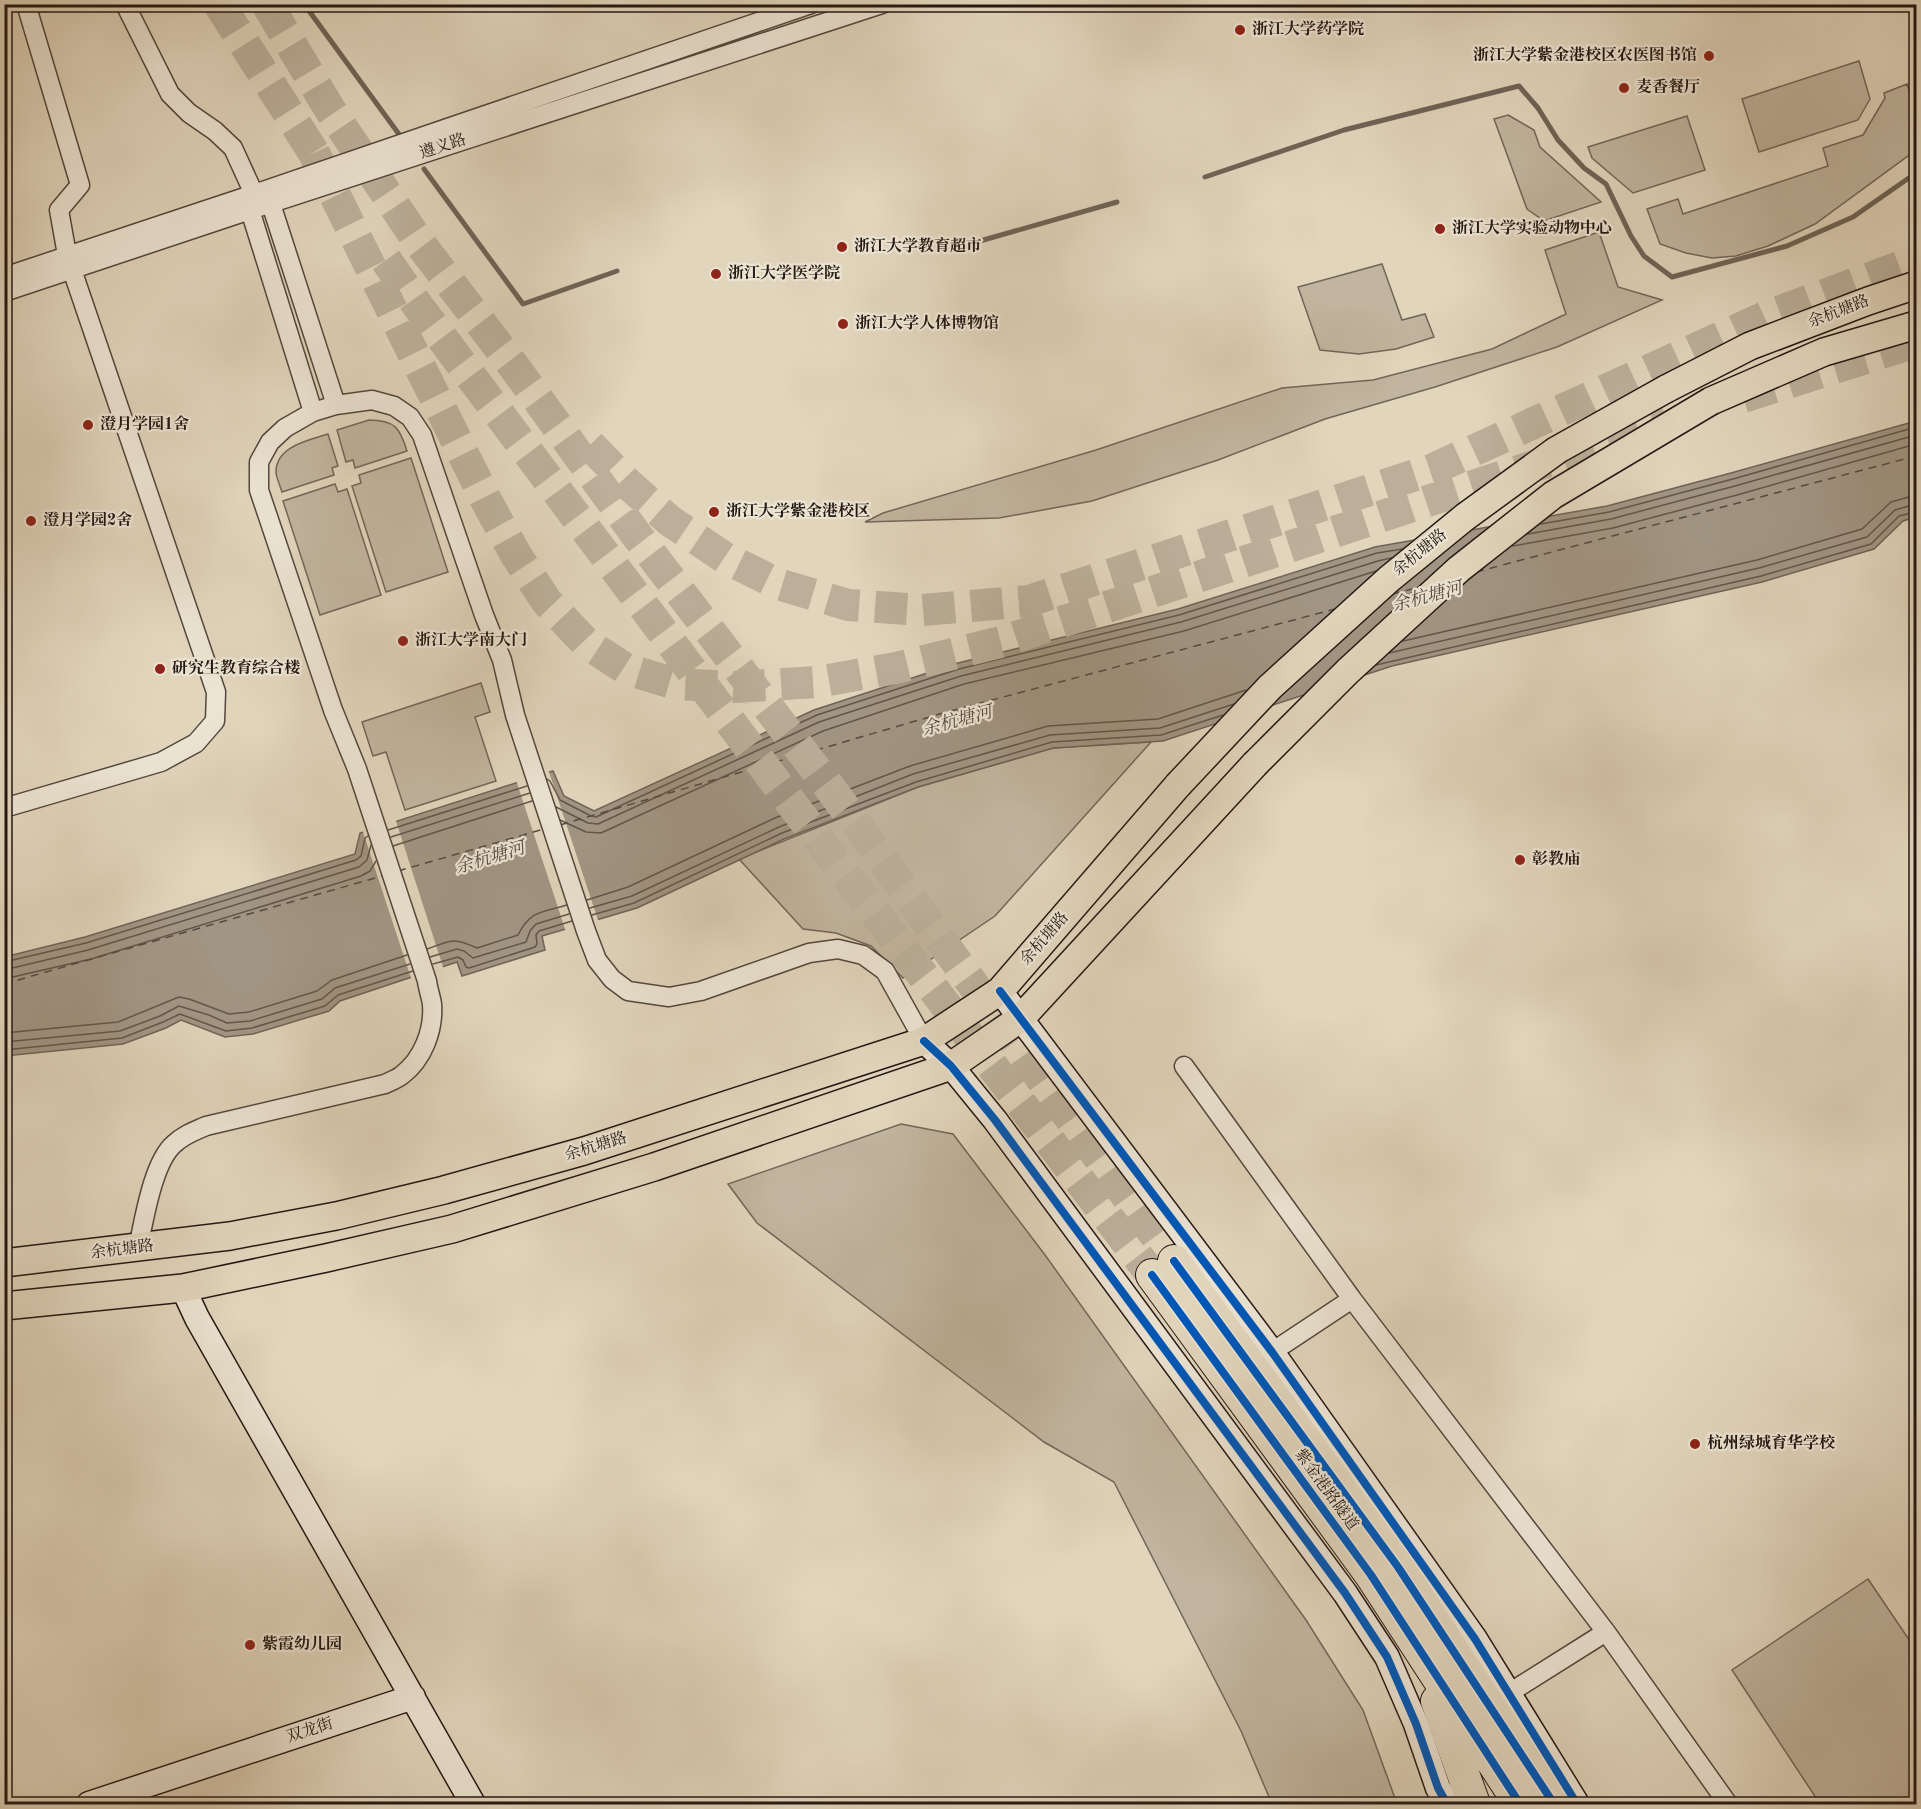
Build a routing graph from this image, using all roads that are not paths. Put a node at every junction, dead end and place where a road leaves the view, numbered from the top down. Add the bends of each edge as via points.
1 (26, 4) edge
2 (124, 4) edge
3 (811, 4) edge
4 (882, 4) edge
5 (835, 12) edge
6 (252, 202) junction
7 (271, 204) junction
8 (69, 262) junction
9 (4, 277) edge
10 (1917, 285) edge
11 (4, 292) edge
12 (1917, 325) edge
13 (336, 405) junction
14 (313, 412) junction
15 (4, 808) edge
16 (1000, 991) junction
17 (1021, 1018) junction
18 (924, 1041) junction
19 (951, 1066) junction
20 (1184, 1066) dead end
21 (138, 1248) junction
22 (4, 1263) edge
23 (183, 1288) junction
24 (1352, 1299) junction
25 (4, 1306) edge
26 (1272, 1352) junction
27 (1606, 1632) junction
28 (1414, 1641) junction
29 (413, 1696) junction
30 (1492, 1711) junction
31 (1467, 1799) edge
32 (89, 1804) edge
33 (473, 1804) edge
34 (1505, 1804) edge
35 (1520, 1804) edge
36 (1554, 1804) edge
37 (1577, 1804) edge
38 (1728, 1804) edge

1 - 8 street via 80,185 59,210
2 - 6 street via 170,94 233,148
3 - 6 street, 遵义路
4 - 5 street, 遵义路
5 - 7 street, 遵义路
6 - 7 street, 遵义路
6 - 8 street, 遵义路
6 - 14 street
7 - 13 street
8 - 9 street, 遵义路
8 - 11 street, 遵义路
8 - 15 street via 216,692 215,722 196,743 161,762
10 - 16 main road, 余杭塘路, bridge via 1750,346 1666,389 1557,450 1465,517 1389,579 1270,687 1178,785
12 - 17 main road, 余杭塘路, bridge via 1824,352 1711,401 1553,495 1459,569 1347,671 1254,764
13 - 14 street
13 - 18 street via 372,400 394,406 410,417 422,435 502,660 515,715 586,931 597,960 612,979 628,991 669,997 701,991 809,953 838,949 862,955 885,970
14 - 21 street via 270,441 259,462 259,490 427,981 431,1026 417,1059 402,1075 386,1084 206,1126 172,1144 160,1163
16 - 17 main road
16 - 18 main road, 余杭塘路
17 - 19 main road, 余杭塘路
17 - 26 main road
18 - 19 main road
18 - 21 main road, 余杭塘路 via 584,1151 444,1190 336,1216
19 - 23 main road, 余杭塘路 via 654,1167 452,1229
19 - 31 main road via 1345,1593 1387,1657 1438,1788
20 - 24 street
21 - 22 main road, 余杭塘路
23 - 25 main road, 余杭塘路
23 - 29 main road
24 - 26 street
24 - 27 street
26 - 30 main road via 1475,1639
27 - 30 street
27 - 38 street
28 - 30 highway, 紫金港路隧道
28 - 30 highway, 紫金港路隧道 via 1163,1268 1398,1567
28 - 31 highway
29 - 32 main road, 双龙街
29 - 33 main road
30 - 34 highway
30 - 35 highway
30 - 36 highway
30 - 37 main road

